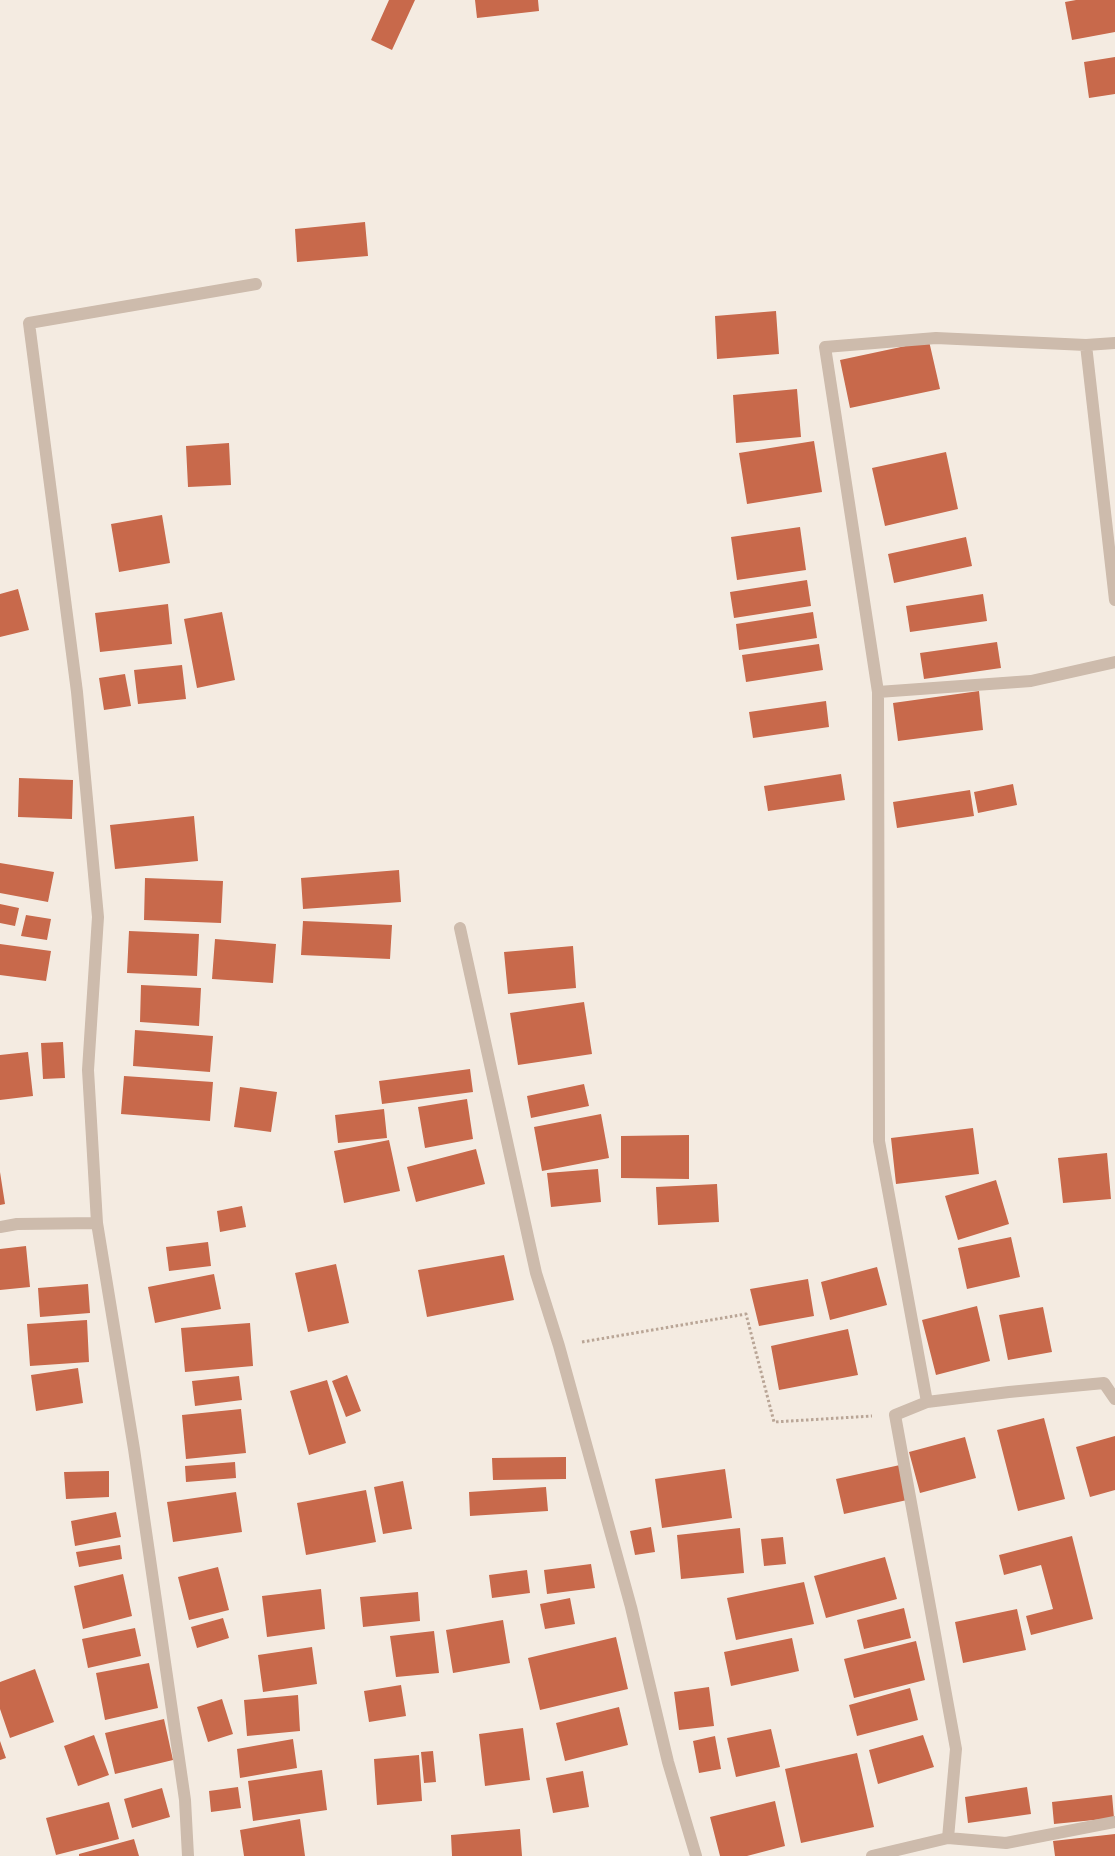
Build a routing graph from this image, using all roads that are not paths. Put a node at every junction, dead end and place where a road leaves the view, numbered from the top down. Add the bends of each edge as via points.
1 (256, 284) dead end
2 (1115, 343) edge
3 (1086, 345) junction
4 (1115, 600) edge
5 (1115, 662) edge
6 (878, 692) junction
7 (460, 928) dead end
8 (97, 1223) junction
9 (0, 1227) edge
10 (1115, 1399) edge
11 (927, 1402) junction
12 (1115, 1822) edge
13 (948, 1838) junction
14 (188, 1856) edge
15 (696, 1856) edge
16 (872, 1856) edge

1 - 8 street via 29,323 77,692 98,917 88,1070
2 - 3 street
3 - 4 street
3 - 6 street via 936,338 824,347
5 - 6 street via 1031,681
6 - 11 street via 879,1141
7 - 15 street via 536,1273 631,1607 668,1762
8 - 9 street
8 - 14 street via 136,1458 184,1790
10 - 11 street via 1104,1383
11 - 13 street via 895,1415 956,1749
12 - 13 street via 1006,1843
13 - 16 street

